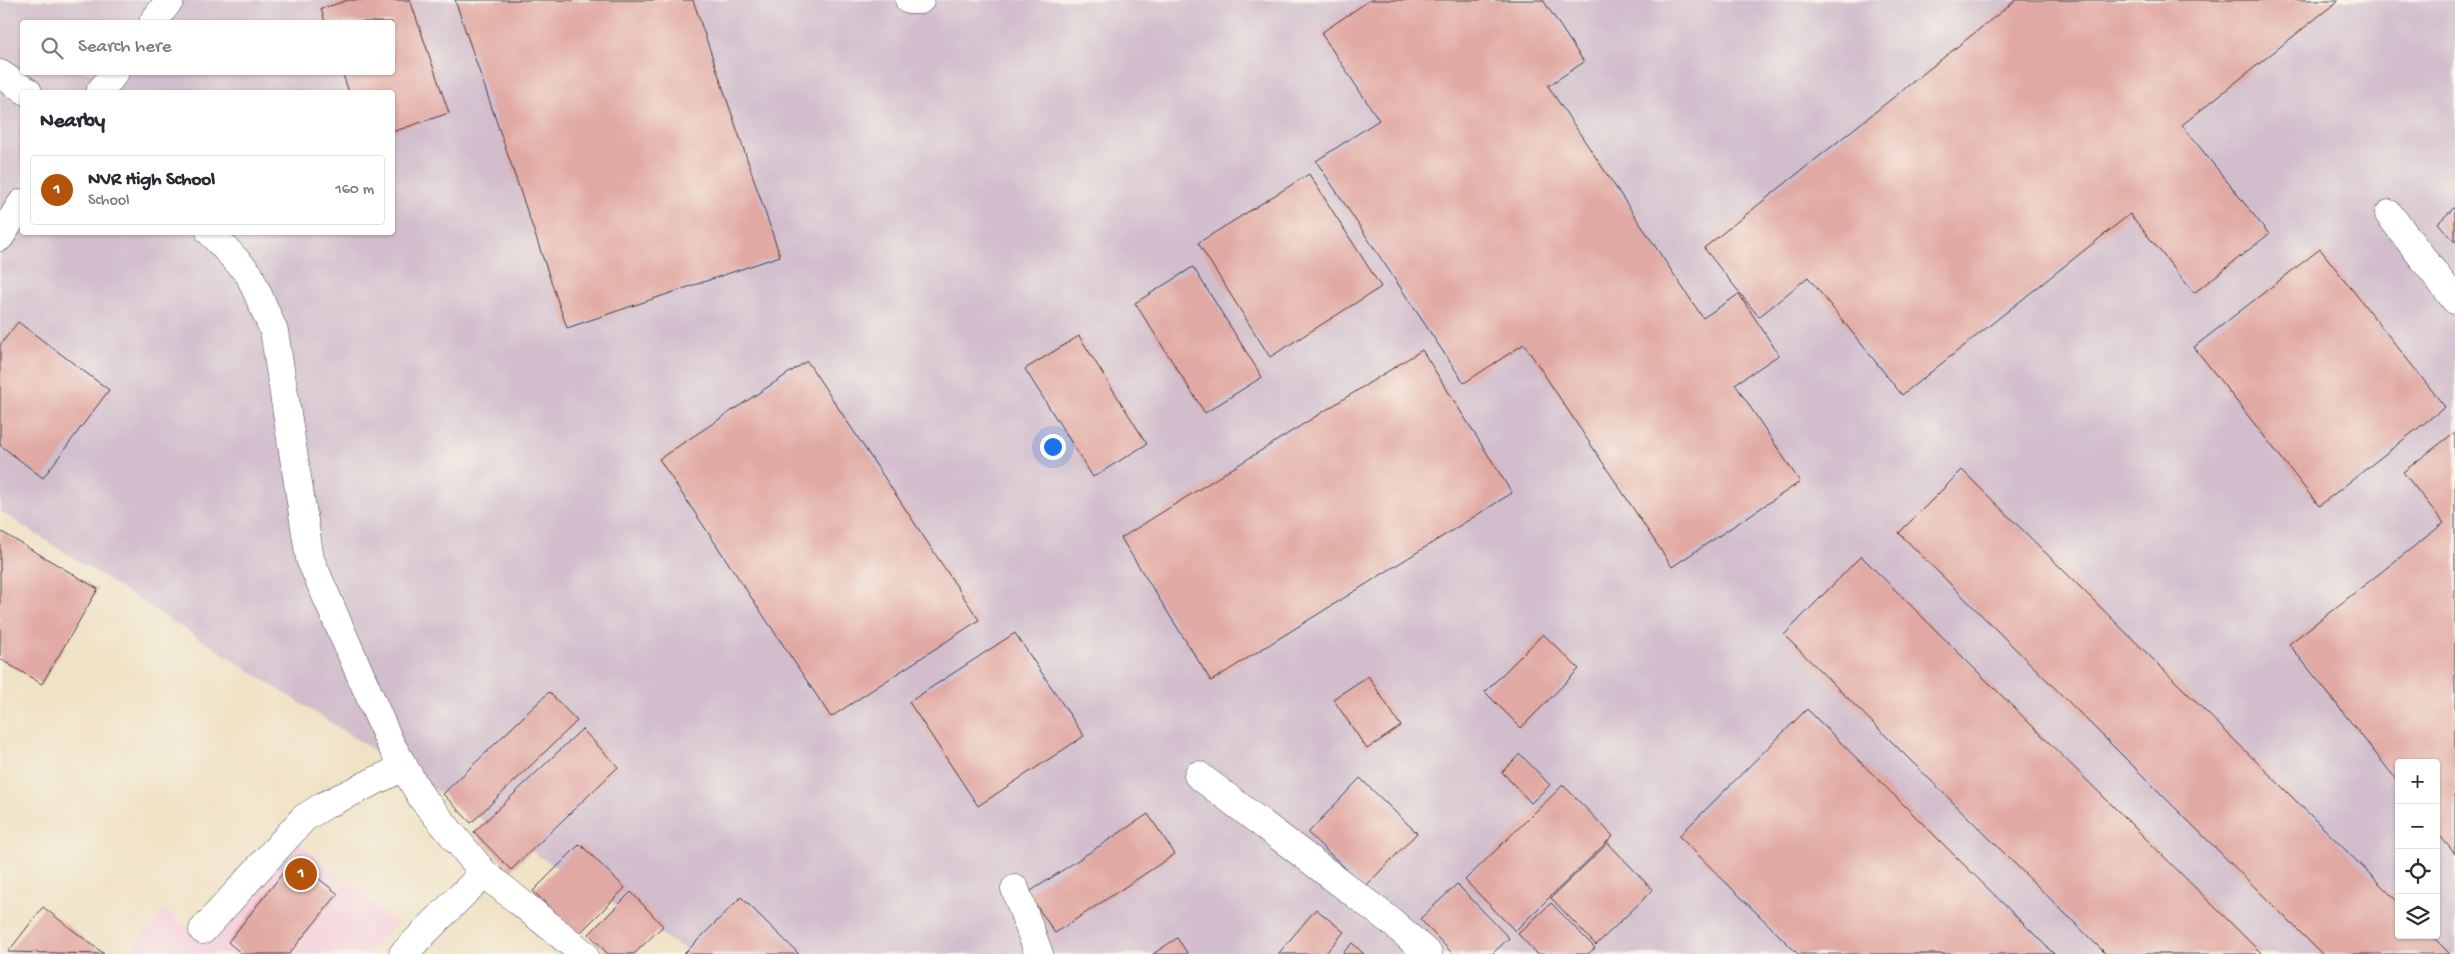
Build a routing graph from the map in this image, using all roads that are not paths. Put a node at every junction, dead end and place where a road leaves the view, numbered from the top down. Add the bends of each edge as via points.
1 (170, 0) edge
2 (909, 0) edge
3 (920, 0) edge
4 (155, 20) edge
5 (0, 74) edge
6 (113, 75) edge
7 (25, 90) edge
8 (102, 90) edge
9 (20, 206) edge
10 (2388, 214) dead end
11 (213, 235) edge
12 (0, 237) edge
13 (2455, 300) edge
14 (404, 767) junction
15 (1198, 775) dead end
16 (484, 873) junction
17 (1015, 889) dead end
18 (203, 930) dead end
19 (403, 954) edge
20 (584, 954) edge
21 (1039, 954) edge
22 (1428, 954) edge

1 - 4 street
2 - 3 street
5 - 7 street
6 - 8 street
9 - 12 street
10 - 13 street
11 - 14 street via 249,274 274,331 310,559
14 - 16 street via 422,798
14 - 18 street via 304,818
15 - 22 street via 1392,922
16 - 19 street
16 - 20 street
17 - 21 street

